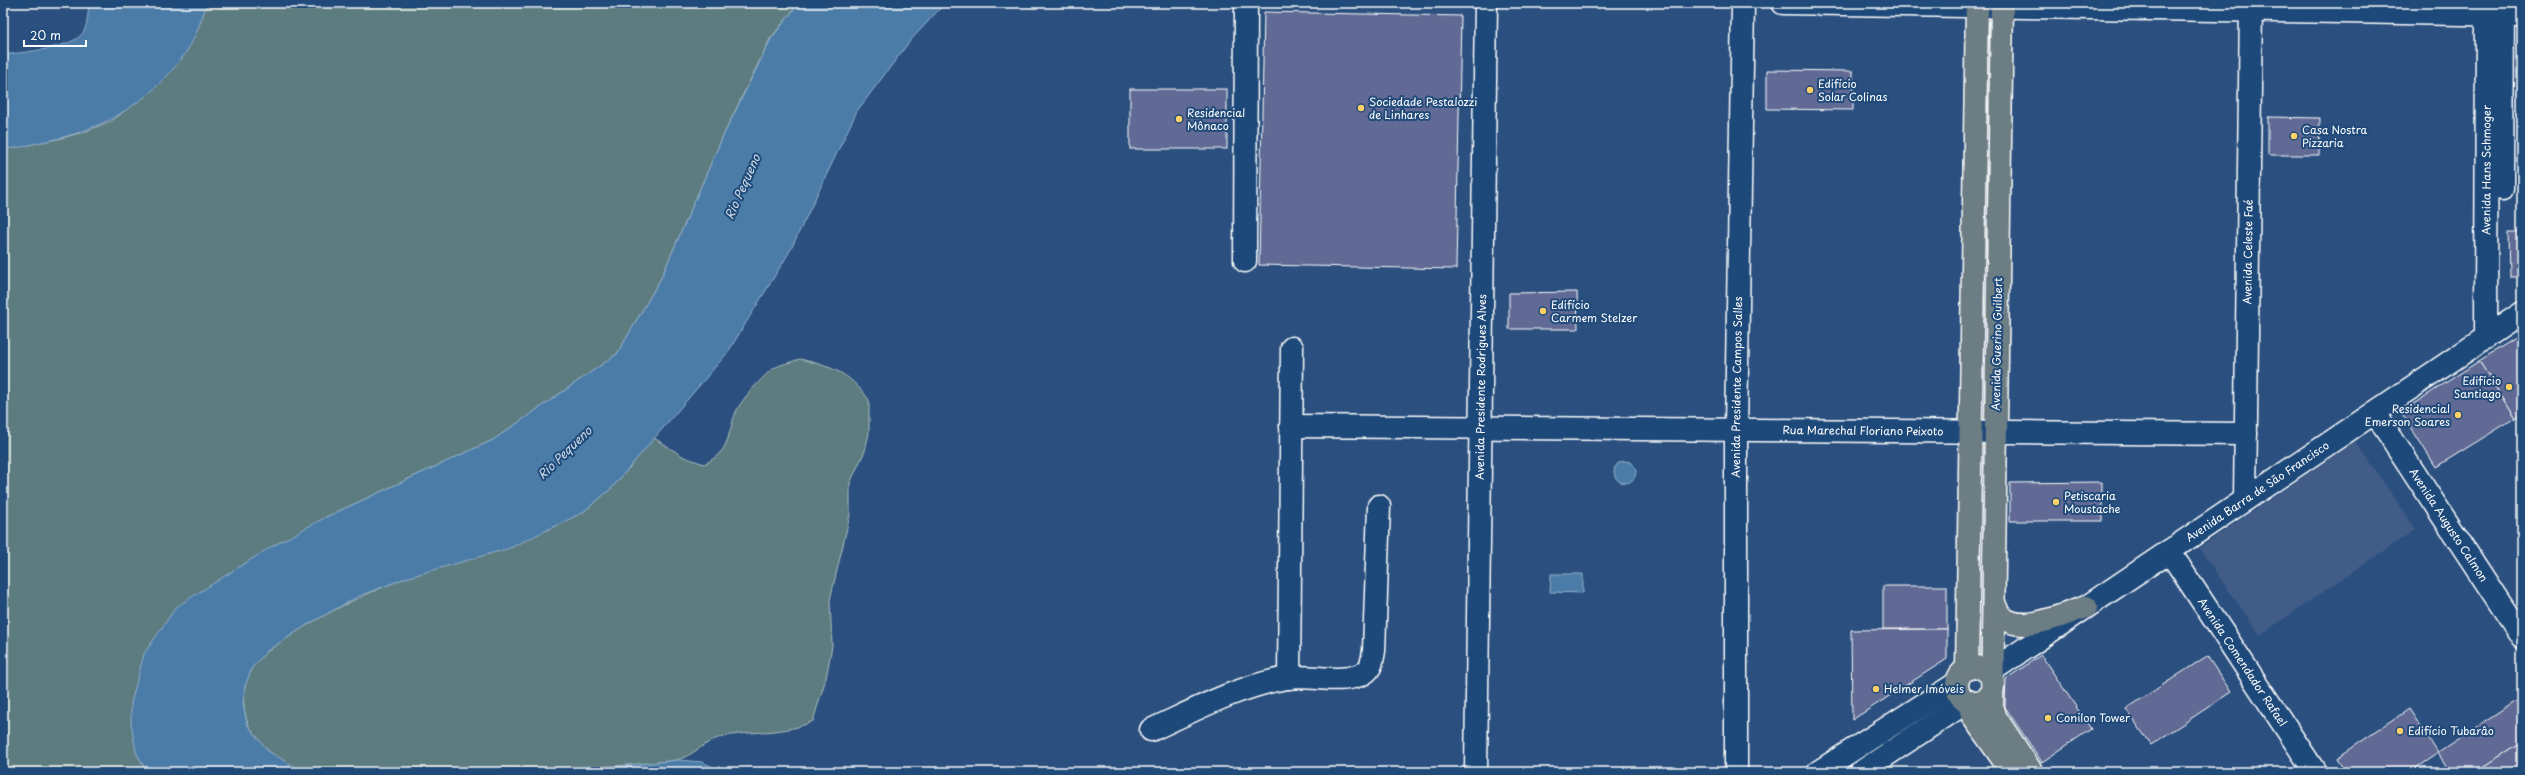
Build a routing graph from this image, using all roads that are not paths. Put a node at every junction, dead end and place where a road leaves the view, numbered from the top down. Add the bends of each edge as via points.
1 (1246, 3) edge
2 (1486, 3) edge
3 (1743, 3) edge
4 (1783, 3) edge
5 (1977, 5) edge
6 (2002, 5) edge
7 (2251, 7) edge
8 (2501, 10) edge
9 (1245, 261) dead end
10 (2522, 314) edge
11 (2493, 333) junction
12 (1292, 348) dead end
13 (2375, 413) junction
14 (1291, 426) junction
15 (1480, 428) junction
16 (1736, 430) junction
17 (1970, 432) junction
18 (1996, 432) junction
19 (2246, 434) junction
20 (2245, 500) junction
21 (1379, 506) dead end
22 (2169, 551) junction
23 (1994, 603) junction
24 (2086, 607) junction
25 (2522, 637) edge
26 (1962, 676) junction
27 (1289, 678) junction
28 (1993, 678) junction
29 (1968, 701) junction
30 (1151, 730) dead end
31 (1476, 772) edge
32 (1736, 772) edge
33 (1818, 772) edge
34 (1861, 772) edge
35 (2012, 772) edge
36 (2032, 772) edge
37 (2315, 772) edge

1 - 9 street
2 - 15 street, Avenida Presidente Rodrigues Alves
3 - 16 street, Avenida Presidente Campos Salles
4 - 5 street
5 - 6 street
5 - 17 main road
6 - 7 street
6 - 18 main road, Avenida Guerino Guilbert
7 - 8 street
7 - 19 street, Avenida Celeste Faé
8 - 11 street, Avenida Hans Schmoger
10 - 11 street, Avenida Barra de São Francisco
11 - 13 street, Avenida Barra de São Francisco
12 - 14 street
13 - 20 street, Avenida Barra de São Francisco
13 - 25 street, Avenida Augusto Calmon
14 - 15 street, Rua Marechal Floriano Peixoto
14 - 27 street
15 - 16 street, Rua Marechal Floriano Peixoto
15 - 31 street, Avenida Presidente Rodrigues Alves
16 - 17 street, Rua Marechal Floriano Peixoto
16 - 32 street, Avenida Presidente Campos Salles
17 - 18 street, Rua Marechal Floriano Peixoto
17 - 26 main road
18 - 19 street, Rua Marechal Floriano Peixoto
18 - 23 main road, Avenida Guerino Guilbert
19 - 20 street, Avenida Celeste Faé
20 - 22 street, Avenida Barra de São Francisco
21 - 27 street via 1374,651 1371,668 1362,675 1349,678
22 - 24 street, Avenida Barra de São Francisco
22 - 37 street, Avenida Comendador Rafael
23 - 24 main road via 2001,616 2014,624 2032,624
23 - 28 main road, Avenida Guerino Guilbert
24 - 28 street, Avenida Barra de São Francisco
26 - 28 main road via 1979,667
26 - 29 main road via 1959,694
26 - 33 street
27 - 30 street via 1253,686 1226,696
28 - 29 main road via 1992,691 1984,700
28 - 36 main road, Avenida Guerino Guilbert via 1992,706 1996,718
29 - 34 street
29 - 35 main road via 1972,717

